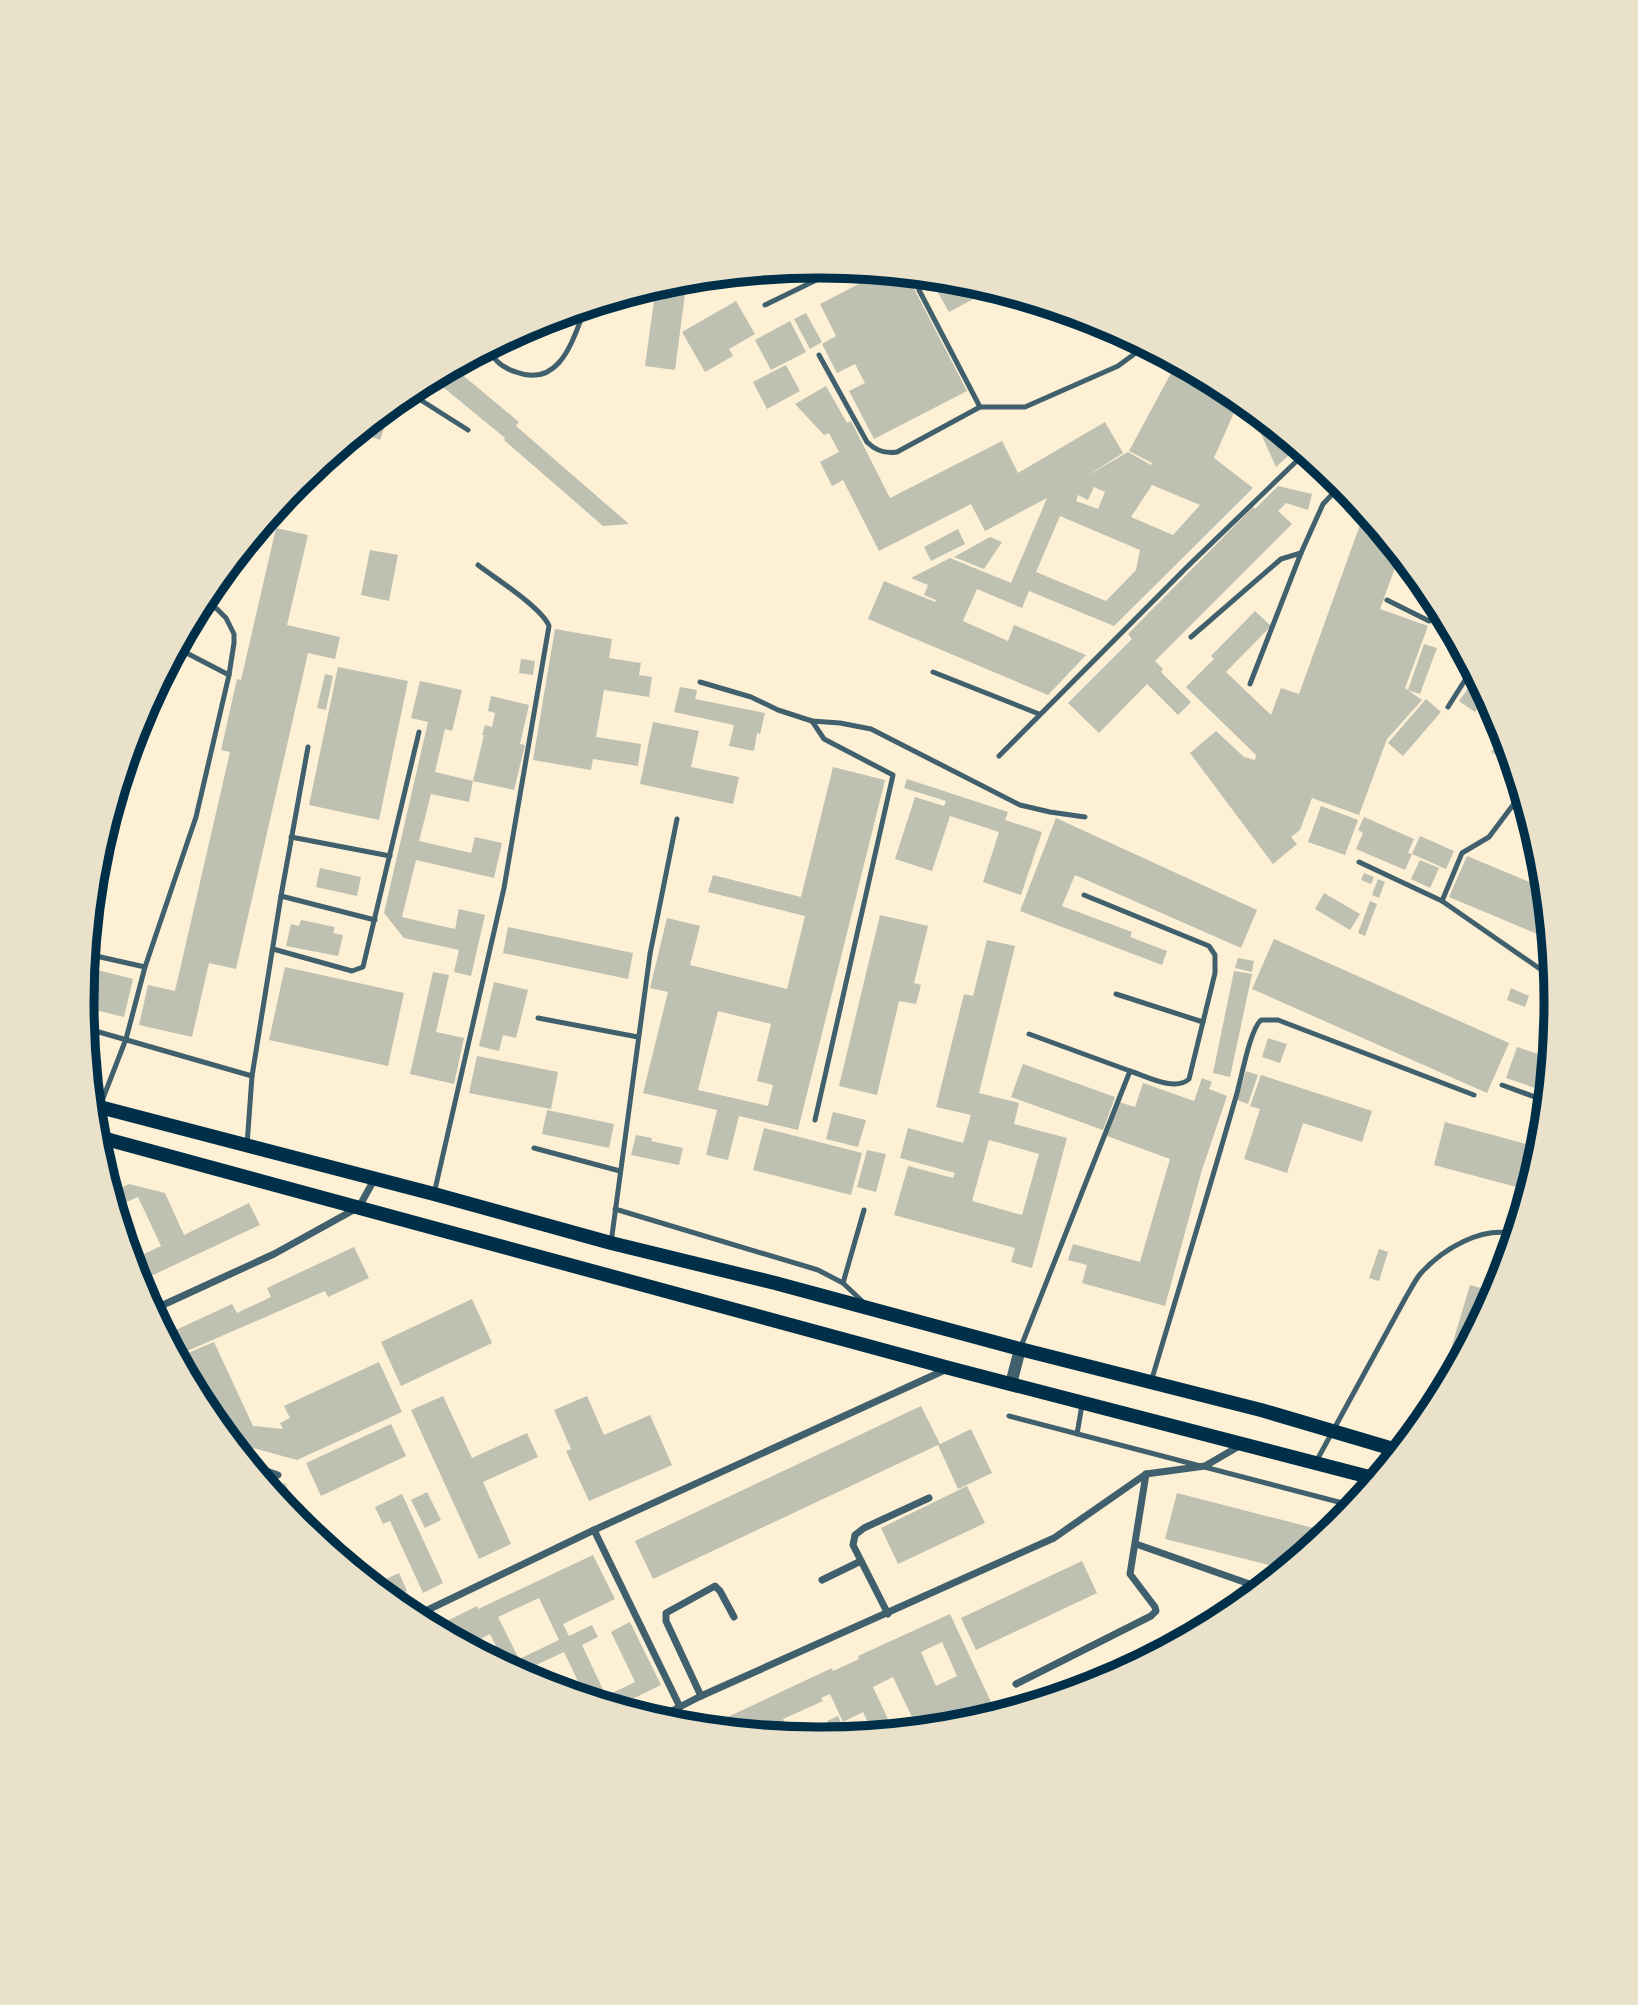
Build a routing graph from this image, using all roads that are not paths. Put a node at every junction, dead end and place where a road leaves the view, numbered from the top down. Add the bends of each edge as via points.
1 (820, 278) edge
2 (919, 290) dead end
3 (765, 305) dead end
4 (581, 318) edge
5 (1137, 352) edge
6 (819, 355) dead end
7 (492, 357) edge
8 (418, 399) edge
9 (980, 407) junction
10 (468, 430) dead end
11 (1298, 459) edge
12 (1334, 493) edge
13 (1301, 553) junction
14 (478, 565) dead end
15 (1387, 600) dead end
16 (213, 607) edge
17 (1433, 620) edge
18 (1191, 637) dead end
19 (185, 652) edge
20 (933, 672) dead end
21 (229, 675) junction
22 (1467, 677) edge
23 (700, 682) dead end
24 (1250, 684) dead end
25 (1448, 706) dead end
26 (1039, 714) junction
27 (812, 721) junction
28 (419, 732) dead end
29 (308, 747) dead end
30 (999, 757) dead end
31 (1515, 802) edge
32 (1085, 817) dead end
33 (677, 819) dead end
34 (291, 837) junction
35 (390, 856) junction
36 (1359, 862) dead end
37 (281, 895) junction
38 (1084, 895) dead end
39 (1442, 901) junction
40 (375, 920) junction
41 (273, 949) junction
42 (96, 956) edge
43 (145, 967) junction
44 (1543, 971) dead end
45 (1116, 994) dead end
46 (538, 1018) dead end
47 (1203, 1022) junction
48 (95, 1031) edge
49 (1029, 1034) dead end
50 (638, 1037) junction
51 (126, 1039) junction
52 (1130, 1071) junction
53 (252, 1076) junction
54 (1502, 1086) dead end
55 (101, 1095) edge
56 (1474, 1095) dead end
57 (1537, 1098) edge
58 (103, 1108) edge
59 (815, 1120) dead end
60 (107, 1139) edge
61 (247, 1145) junction
62 (534, 1148) dead end
63 (620, 1171) junction
64 (376, 1178) junction
65 (433, 1194) junction
66 (359, 1207) junction
67 (615, 1209) junction
68 (863, 1210) dead end
69 (1506, 1232) edge
70 (611, 1243) junction
71 (843, 1283) junction
72 (161, 1306) edge
73 (873, 1310) junction
74 (1020, 1349) junction
75 (949, 1368) junction
76 (1151, 1382) junction
77 (1011, 1384) junction
78 (1083, 1402) junction
79 (1009, 1416) dead end
80 (1333, 1432) junction
81 (1077, 1434) junction
82 (1243, 1444) junction
83 (1390, 1448) edge
84 (1316, 1463) junction
85 (1205, 1466) junction
86 (266, 1471) edge
87 (1146, 1474) junction
88 (278, 1475) dead end
89 (1367, 1476) edge
90 (929, 1498) dead end
91 (1342, 1503) edge
92 (594, 1530) junction
93 (1136, 1544) junction
94 (861, 1561) junction
95 (822, 1580) dead end
96 (1250, 1584) edge
97 (426, 1611) edge
98 (888, 1614) junction
99 (734, 1617) dead end
100 (1016, 1684) dead end
101 (701, 1696) junction
102 (680, 1707) junction
103 (671, 1711) edge

1 - 3 lane
2 - 9 lane
4 - 7 lane via 566,354 550,371 536,376 513,371
5 - 9 lane via 1118,366 1025,407
6 - 9 lane via 867,442 880,451 897,452
8 - 10 lane
11 - 26 lane
12 - 13 lane via 1323,504
13 - 18 lane via 1281,559
13 - 24 lane
14 - 65 lane via 534,608 549,626 504,888
15 - 17 lane
16 - 21 lane via 226,618 234,634
19 - 21 lane
20 - 26 lane
21 - 43 lane via 196,817
22 - 25 lane
23 - 27 lane
26 - 30 lane
27 - 32 lane via 871,729 1020,805
27 - 59 lane via 824,739 893,775
28 - 35 lane
29 - 34 lane
31 - 39 lane via 1489,837 1462,853
33 - 50 lane
34 - 35 lane
34 - 37 lane
35 - 40 lane
36 - 39 lane
37 - 40 lane
37 - 41 lane
38 - 47 lane via 1209,946 1216,963
39 - 44 lane
40 - 41 lane via 365,963 352,971
41 - 53 lane
42 - 43 lane
43 - 51 lane
45 - 47 lane
46 - 50 lane
47 - 52 lane via 1189,1079 1183,1084
48 - 51 lane
49 - 52 lane
50 - 63 lane
51 - 53 lane
51 - 55 lane
52 - 74 lane
53 - 61 lane
54 - 57 lane
56 - 76 lane via 1278,1020 1261,1020 1251,1040
58 - 61 main road
60 - 66 main road
61 - 64 main road
62 - 63 lane
63 - 67 lane
64 - 65 main road
64 - 66 street
65 - 70 main road
66 - 72 street via 274,1254
66 - 75 main road
67 - 70 lane
67 - 71 lane via 818,1270
68 - 71 lane
69 - 80 lane via 1473,1237 1443,1253 1420,1275
70 - 73 main road
71 - 73 lane
73 - 74 main road
74 - 76 main road
74 - 77 street
75 - 77 main road
75 - 92 street
76 - 80 main road
77 - 78 main road
78 - 81 lane
78 - 82 main road
79 - 81 lane
80 - 83 main road
80 - 84 lane
81 - 85 lane
82 - 84 main road
82 - 85 street
84 - 89 main road
85 - 87 street
85 - 91 lane
86 - 88 street
87 - 93 street
87 - 98 street via 1054,1538
90 - 94 street via 855,1535 853,1545
92 - 97 street
92 - 102 street
93 - 96 street
93 - 100 street via 1130,1574 1156,1611
94 - 95 street
94 - 98 street
98 - 101 street
99 - 101 street via 715,1586 666,1613
101 - 102 street
102 - 103 street

